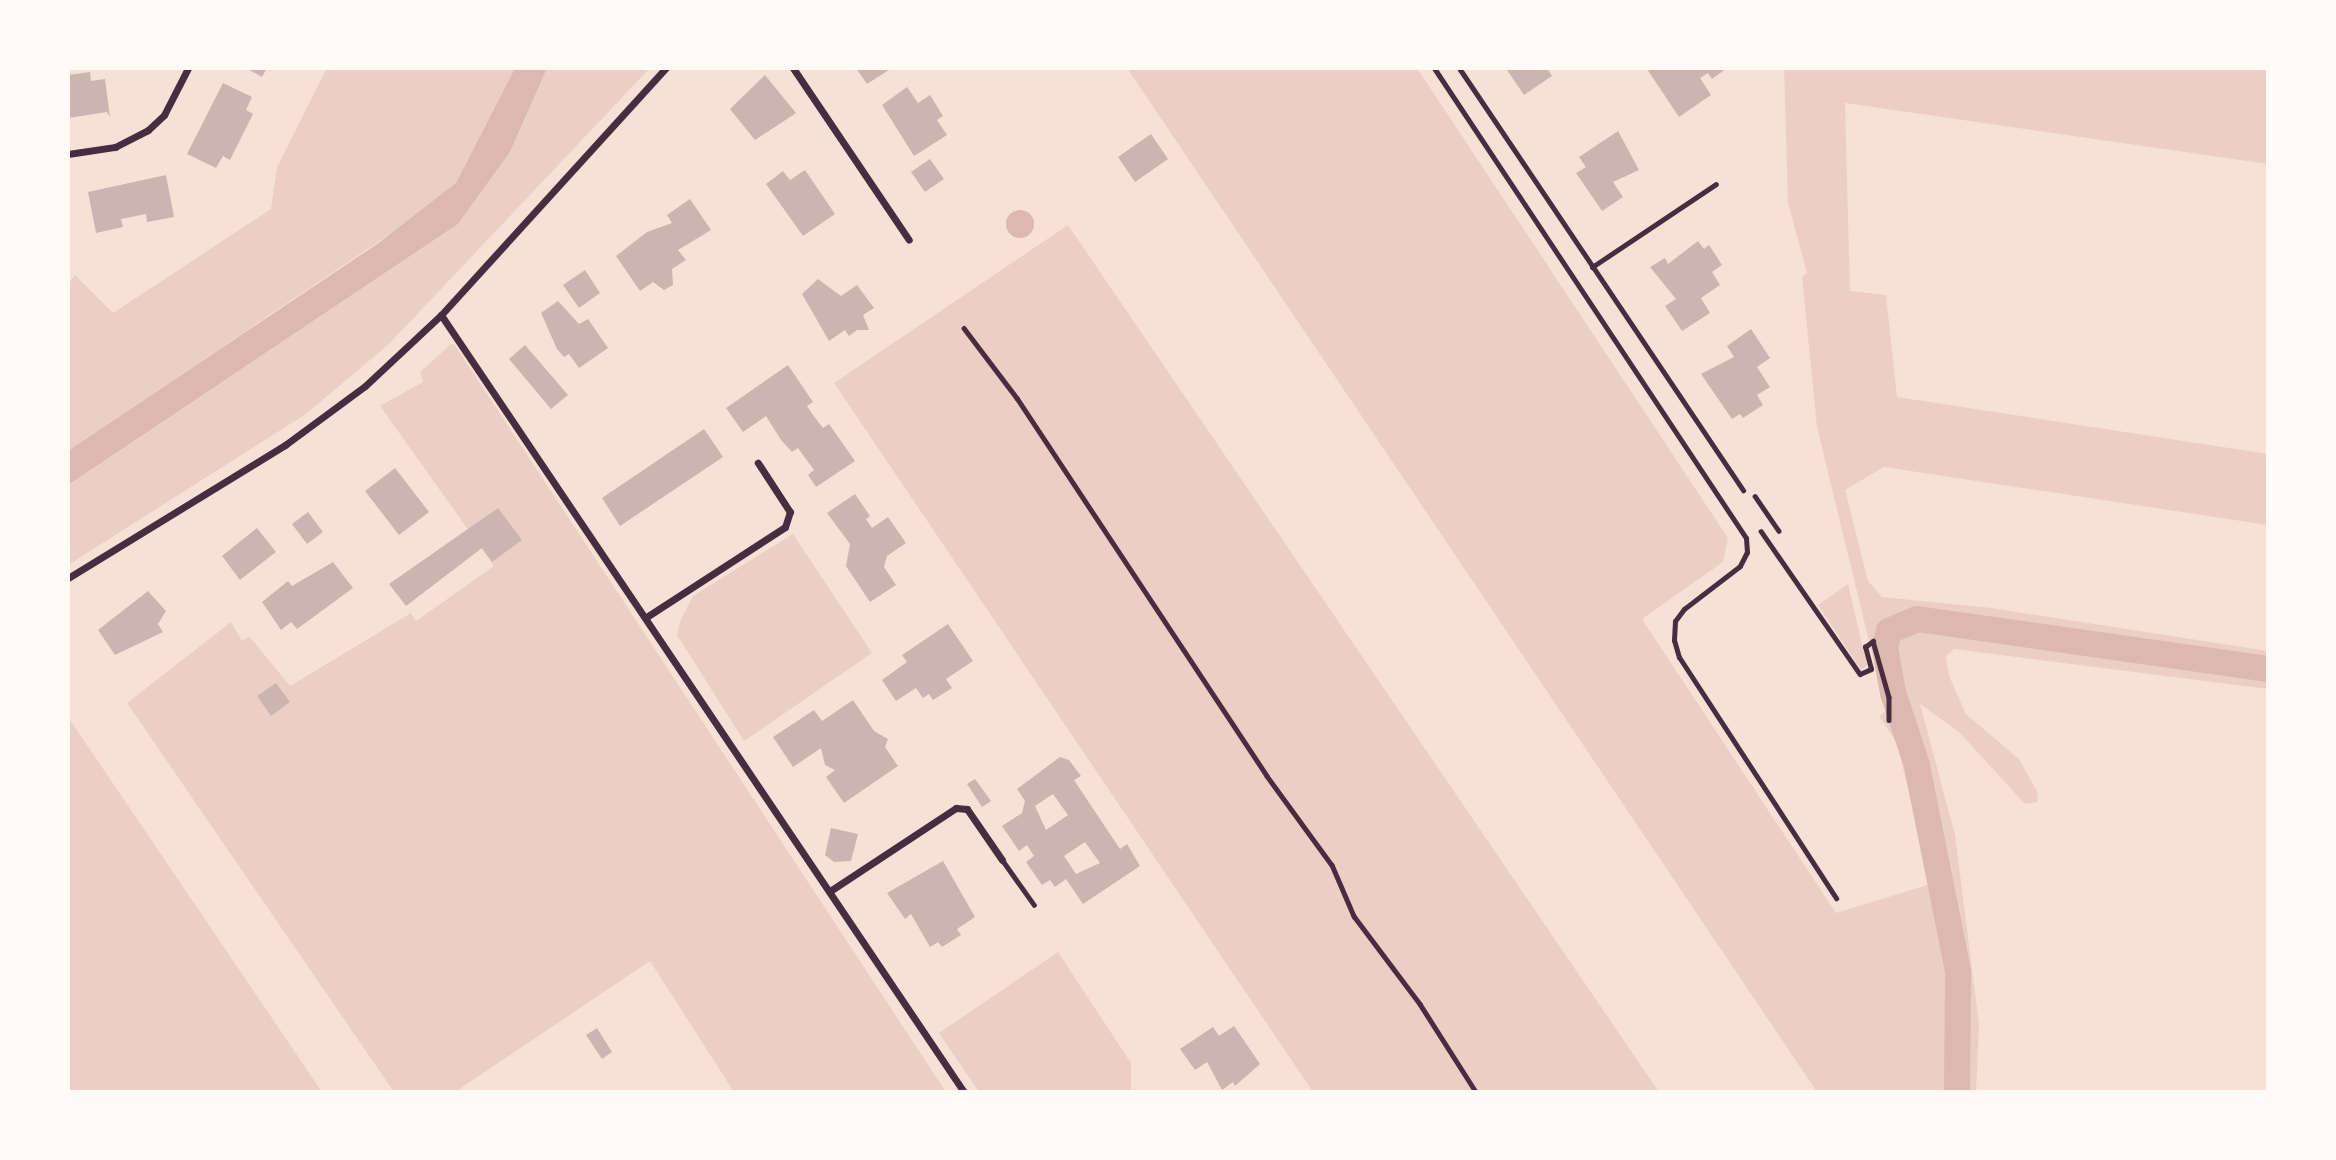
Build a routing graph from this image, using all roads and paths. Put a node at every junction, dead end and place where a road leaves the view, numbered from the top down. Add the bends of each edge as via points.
1 (188, 68) edge
2 (666, 68) edge
3 (793, 68) edge
4 (1434, 68) edge
5 (1459, 68) edge
6 (68, 154) edge
7 (1716, 184) dead end
8 (909, 240) dead end
9 (1592, 267) junction
10 (441, 315) junction
11 (964, 328) dead end
12 (758, 463) dead end
13 (1743, 491) joint
14 (1753, 520) dead end
15 (1779, 531) dead end
16 (68, 578) edge
17 (648, 616) junction
18 (1889, 720) dead end
19 (1002, 860) joint
20 (830, 891) junction
21 (1836, 898) dead end
22 (1034, 905) dead end
23 (964, 1092) edge
24 (1476, 1092) edge

1 - 6 street via 164,115 148,130 115,147
2 - 10 street
3 - 8 street
4 - 21 lane via 1746,538 1747,552 1740,566 1684,610 1675,621 1674,640 1679,657
5 - 9 lane
7 - 9 lane
9 - 13 lane
10 - 16 street via 321,421
10 - 17 street
11 - 24 path via 1332,865 1354,916 1420,1004
12 - 17 street via 790,512 785,527
13 - 15 path via 1751,489
14 - 18 path via 1860,674 1871,669 1865,647 1873,641 1889,696
17 - 20 street
19 - 20 street via 967,809 956,808
19 - 22 lane
20 - 23 street

